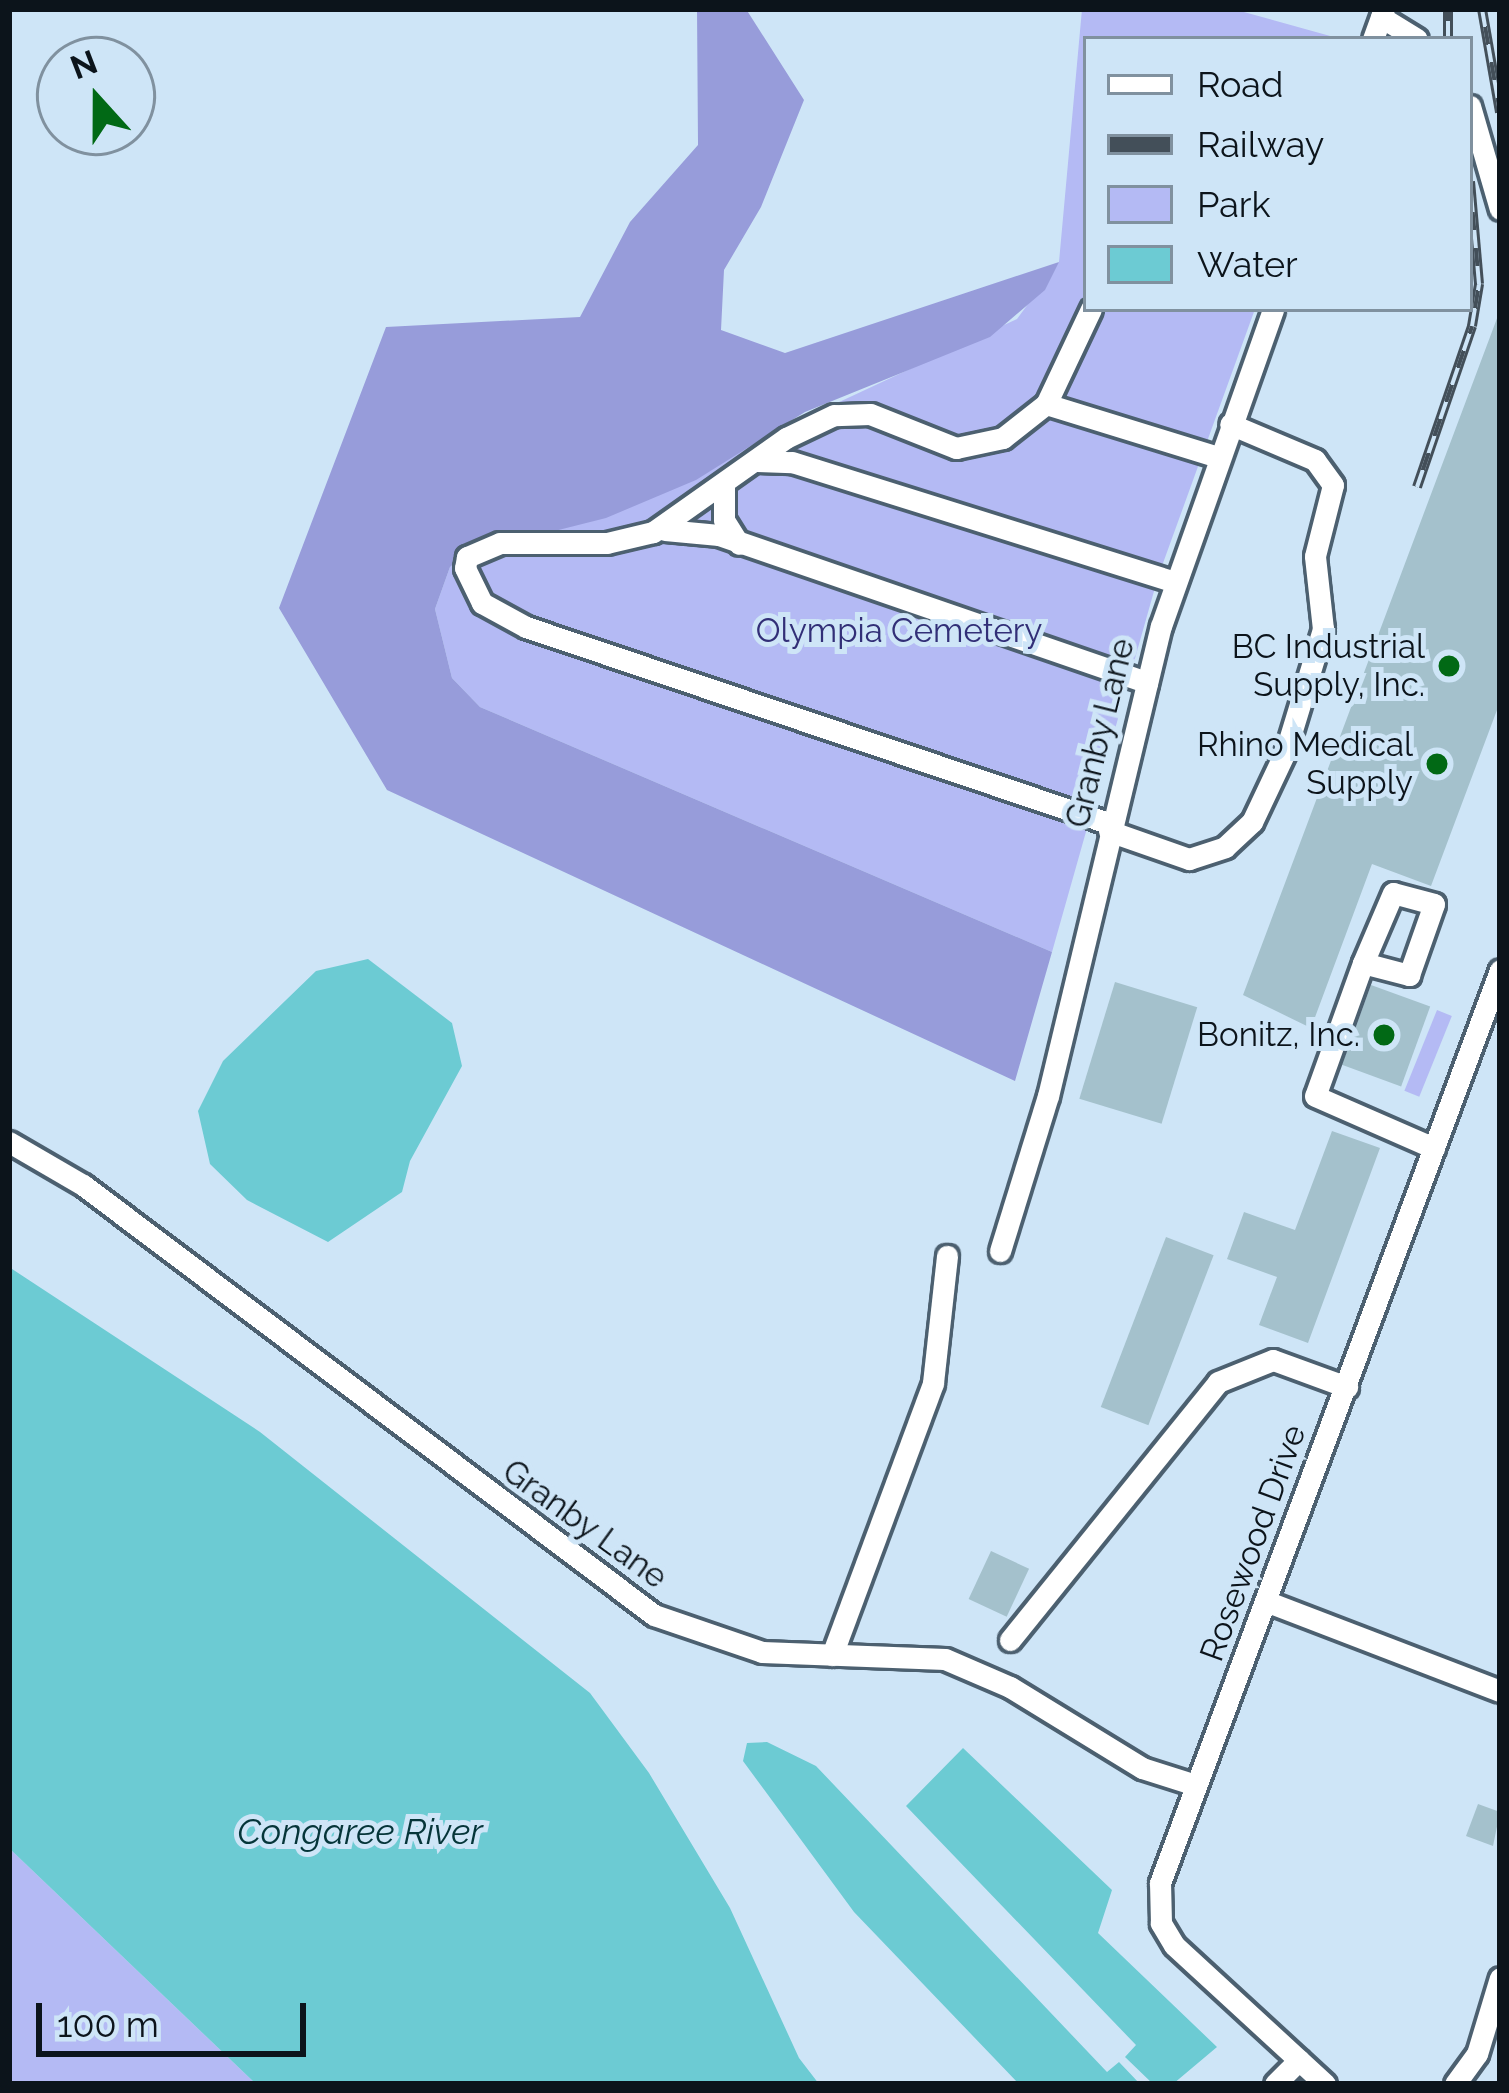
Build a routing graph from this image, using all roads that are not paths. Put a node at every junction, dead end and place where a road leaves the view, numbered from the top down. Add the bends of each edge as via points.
1 (1379, 22) edge
2 (1410, 36) edge
3 (1473, 116) edge
4 (1500, 208) edge
5 (1089, 312) edge
6 (1272, 312) edge
7 (1046, 404) junction
8 (1230, 424) junction
9 (782, 453) junction
10 (1218, 457) junction
11 (724, 486) junction
12 (653, 532) junction
13 (740, 544) junction
14 (1176, 582) junction
15 (1147, 682) junction
16 (1110, 828) junction
17 (1363, 963) dead end
18 (1500, 970) edge
19 (9, 1142) edge
20 (1435, 1148) junction
21 (1000, 1251) dead end
22 (947, 1256) dead end
23 (1347, 1387) junction
24 (1268, 1602) junction
25 (1010, 1640) dead end
26 (832, 1655) junction
27 (1500, 1691) edge
28 (1196, 1785) junction
29 (1500, 1978) edge
30 (1299, 2060) junction
31 (1278, 2083) edge
32 (1325, 2084) edge
33 (1455, 2084) edge

1 - 2 street
3 - 4 street
5 - 7 street
6 - 8 street, Granby Lane
7 - 9 street via 974,448 852,412 811,423
7 - 10 street
8 - 10 street, Granby Lane
8 - 16 street via 1315,460 1333,485 1315,556 1323,629 1286,750 1252,822 1225,847 1189,860
9 - 11 street via 757,460
9 - 14 street
10 - 14 street, Granby Lane
11 - 12 street
11 - 13 street via 724,520
12 - 13 street via 700,530
12 - 16 street via 607,543 500,543 467,557 465,568 482,603 526,627
13 - 15 street
14 - 15 street, Granby Lane
15 - 16 street, Granby Lane
16 - 21 street, Granby Lane via 1048,1096
17 - 20 street via 1315,1096
18 - 20 street, Rosewood Drive
19 - 26 street, Granby Lane via 83,1185 619,1594 715,1641
20 - 23 street, Rosewood Drive
22 - 26 street via 933,1383
23 - 24 street, Rosewood Drive
23 - 25 street via 1273,1360 1219,1382
24 - 27 street
24 - 28 street, Rosewood Drive
26 - 28 street, Granby Lane via 912,1654 976,1670 1142,1768
28 - 30 street, Rosewood Drive via 1160,1883 1161,1923 1174,1945
29 - 33 street via 1478,2054
30 - 31 street
30 - 32 street, Rosewood Drive

